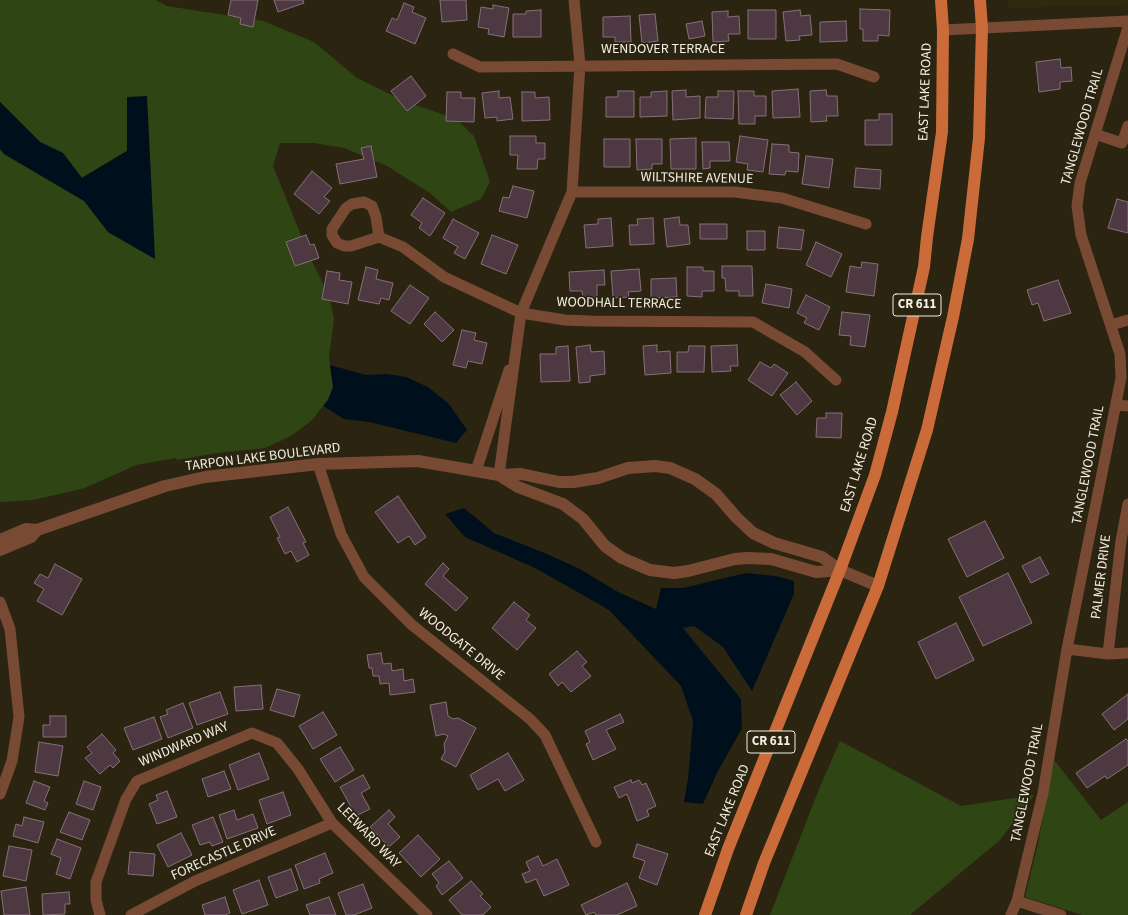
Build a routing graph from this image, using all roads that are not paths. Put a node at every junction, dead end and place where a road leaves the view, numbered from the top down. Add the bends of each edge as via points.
1 (574, 0) edge
2 (941, 0) edge
3 (980, 0) edge
4 (1128, 21) edge
5 (1128, 27) edge
6 (982, 28) junction
7 (943, 30) junction
8 (1126, 42) edge
9 (453, 54) dead end
10 (580, 66) junction
11 (874, 78) dead end
12 (1128, 126) edge
13 (1095, 134) junction
14 (572, 192) junction
15 (866, 224) dead end
16 (379, 237) junction
17 (521, 313) junction
18 (1128, 320) edge
19 (1111, 325) junction
20 (516, 351) junction
21 (836, 380) dead end
22 (1116, 405) junction
23 (1128, 406) edge
24 (318, 464) junction
25 (476, 471) junction
26 (498, 475) junction
27 (1128, 504) edge
28 (37, 530) junction
29 (0, 540) edge
30 (0, 550) edge
31 (840, 570) junction
32 (878, 586) junction
33 (0, 602) edge
34 (1067, 649) junction
35 (1128, 653) edge
36 (1108, 654) junction
37 (298, 769) joint
38 (0, 794) edge
39 (332, 823) junction
40 (596, 842) dead end
41 (1017, 901) junction
42 (424, 914) edge
43 (100, 915) edge
44 (131, 915) edge
45 (704, 915) edge
46 (746, 915) edge
47 (1011, 915) edge
48 (1061, 915) edge

1 - 10 street
2 - 7 main road, EAST LAKE ROAD / CR 611
3 - 6 main road, CR 611
4 - 6 street
5 - 8 street, TANGLEWOOD TRAIL
6 - 7 street
6 - 32 main road, CR 611 via 979,138 962,274 927,430
7 - 31 main road, EAST LAKE ROAD / CR 611 via 942,132 918,301 875,476
8 - 13 street, TANGLEWOOD TRAIL
9 - 10 street, WENDOVER TERRACE via 480,67
10 - 11 street, WENDOVER TERRACE via 837,64
10 - 14 street
12 - 13 street via 1122,143
13 - 19 street, TANGLEWOOD TRAIL via 1080,183 1077,206 1081,235
14 - 15 street, WILTSHIRE AVENUE via 735,192 782,198
14 - 17 street
16 - 16 street via 372,206 364,202 346,208 332,228 332,235 337,243 344,246
16 - 17 street, WOODHALL TERRACE via 403,247 444,277
17 - 20 street
17 - 21 street, WOODHALL TERRACE via 565,320 753,322 806,352
18 - 19 street
19 - 22 street, TANGLEWOOD TRAIL via 1120,354 1121,378
20 - 25 street
20 - 26 street
22 - 23 street
22 - 34 street, TANGLEWOOD TRAIL
24 - 25 street, TARPON LAKE BOULEVARD via 418,462
24 - 28 street, TARPON LAKE BOULEVARD via 206,477 165,486
24 - 40 street, WOODGATE DRIVE via 341,534 364,577 412,625 530,719 545,735
25 - 26 street, TARPON LAKE BOULEVARD
26 - 31 street, TARPON LAKE BOULEVARD via 518,487 563,504 583,519 605,546 622,558 650,570 688,571 747,558 771,559 816,572
26 - 31 street, TARPON LAKE BOULEVARD via 521,474 559,482 573,482 640,467 670,468 705,486 753,533 774,543 822,557
27 - 36 street, PALMER DRIVE via 1121,541
28 - 29 street, TARPON LAKE BOULEVARD via 26,529
28 - 30 street, TARPON LAKE BOULEVARD via 31,537
31 - 32 street
31 - 45 main road, EAST LAKE ROAD / CR 611 via 728,848
32 - 46 main road, CR 611 via 764,862
33 - 38 street via 10,629 19,717 12,761
34 - 36 street
34 - 41 street, TANGLEWOOD TRAIL via 1043,793
35 - 36 street
37 - 39 street, LEEWARD WAY
37 - 43 street, WINDWARD WAY via 277,743 252,733 137,781 126,799 96,882 96,900
39 - 42 street, LEEWARD WAY
39 - 44 street, FORECASTLE DRIVE via 195,881
41 - 47 street, TANGLEWOOD TRAIL
41 - 48 street

